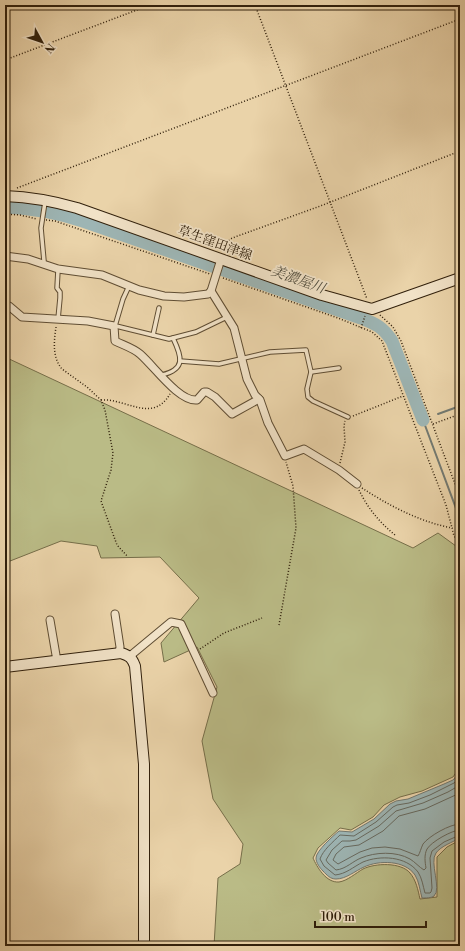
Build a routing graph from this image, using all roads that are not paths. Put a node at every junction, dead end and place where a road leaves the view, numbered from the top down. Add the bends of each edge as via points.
1 (6, 196) edge
2 (45, 203) junction
3 (5, 256) edge
4 (220, 258) junction
5 (42, 264) junction
6 (58, 268) junction
7 (460, 278) edge
8 (129, 286) junction
9 (211, 291) junction
10 (5, 306) edge
11 (159, 308) dead end
12 (227, 317) junction
13 (56, 319) junction
14 (115, 326) junction
15 (153, 335) junction
16 (174, 338) junction
17 (242, 359) junction
18 (180, 361) junction
19 (339, 368) dead end
20 (311, 372) junction
21 (162, 375) junction
22 (259, 399) junction
23 (348, 417) road end
24 (357, 484) road end
25 (116, 614) dead end
26 (50, 620) dead end
27 (119, 654) junction
28 (130, 656) junction
29 (57, 661) junction
30 (5, 667) edge
31 (213, 693) dead end
32 (144, 946) edge

1 - 2 main road, 草生窪田津線 via 25,197
2 - 4 main road, 草生窪田津線 via 94,213
2 - 5 lane via 41,228 44,261
3 - 5 street
4 - 7 main road, 草生窪田津線 via 369,312
4 - 9 street
5 - 6 street
6 - 8 street via 102,275
6 - 13 lane via 57,288 60,298
8 - 9 street via 171,297 208,294
8 - 14 lane
9 - 12 street
10 - 13 street via 9,306 22,317
11 - 15 lane
12 - 16 lane via 196,332
12 - 17 street via 234,328
13 - 14 street
14 - 15 lane
14 - 21 street via 115,341 139,353
15 - 16 lane
16 - 18 lane
17 - 18 lane via 219,364
17 - 20 lane via 270,352 306,350
17 - 22 street via 247,379
18 - 21 lane via 175,370
19 - 20 lane
20 - 23 lane via 308,397
21 - 22 street via 174,388 193,401 207,392 232,414
22 - 24 street via 285,456 304,449
25 - 27 street
26 - 29 street
27 - 28 main road
27 - 29 main road
28 - 31 street via 171,622 181,624
28 - 32 main road via 135,666 144,764
29 - 30 main road

